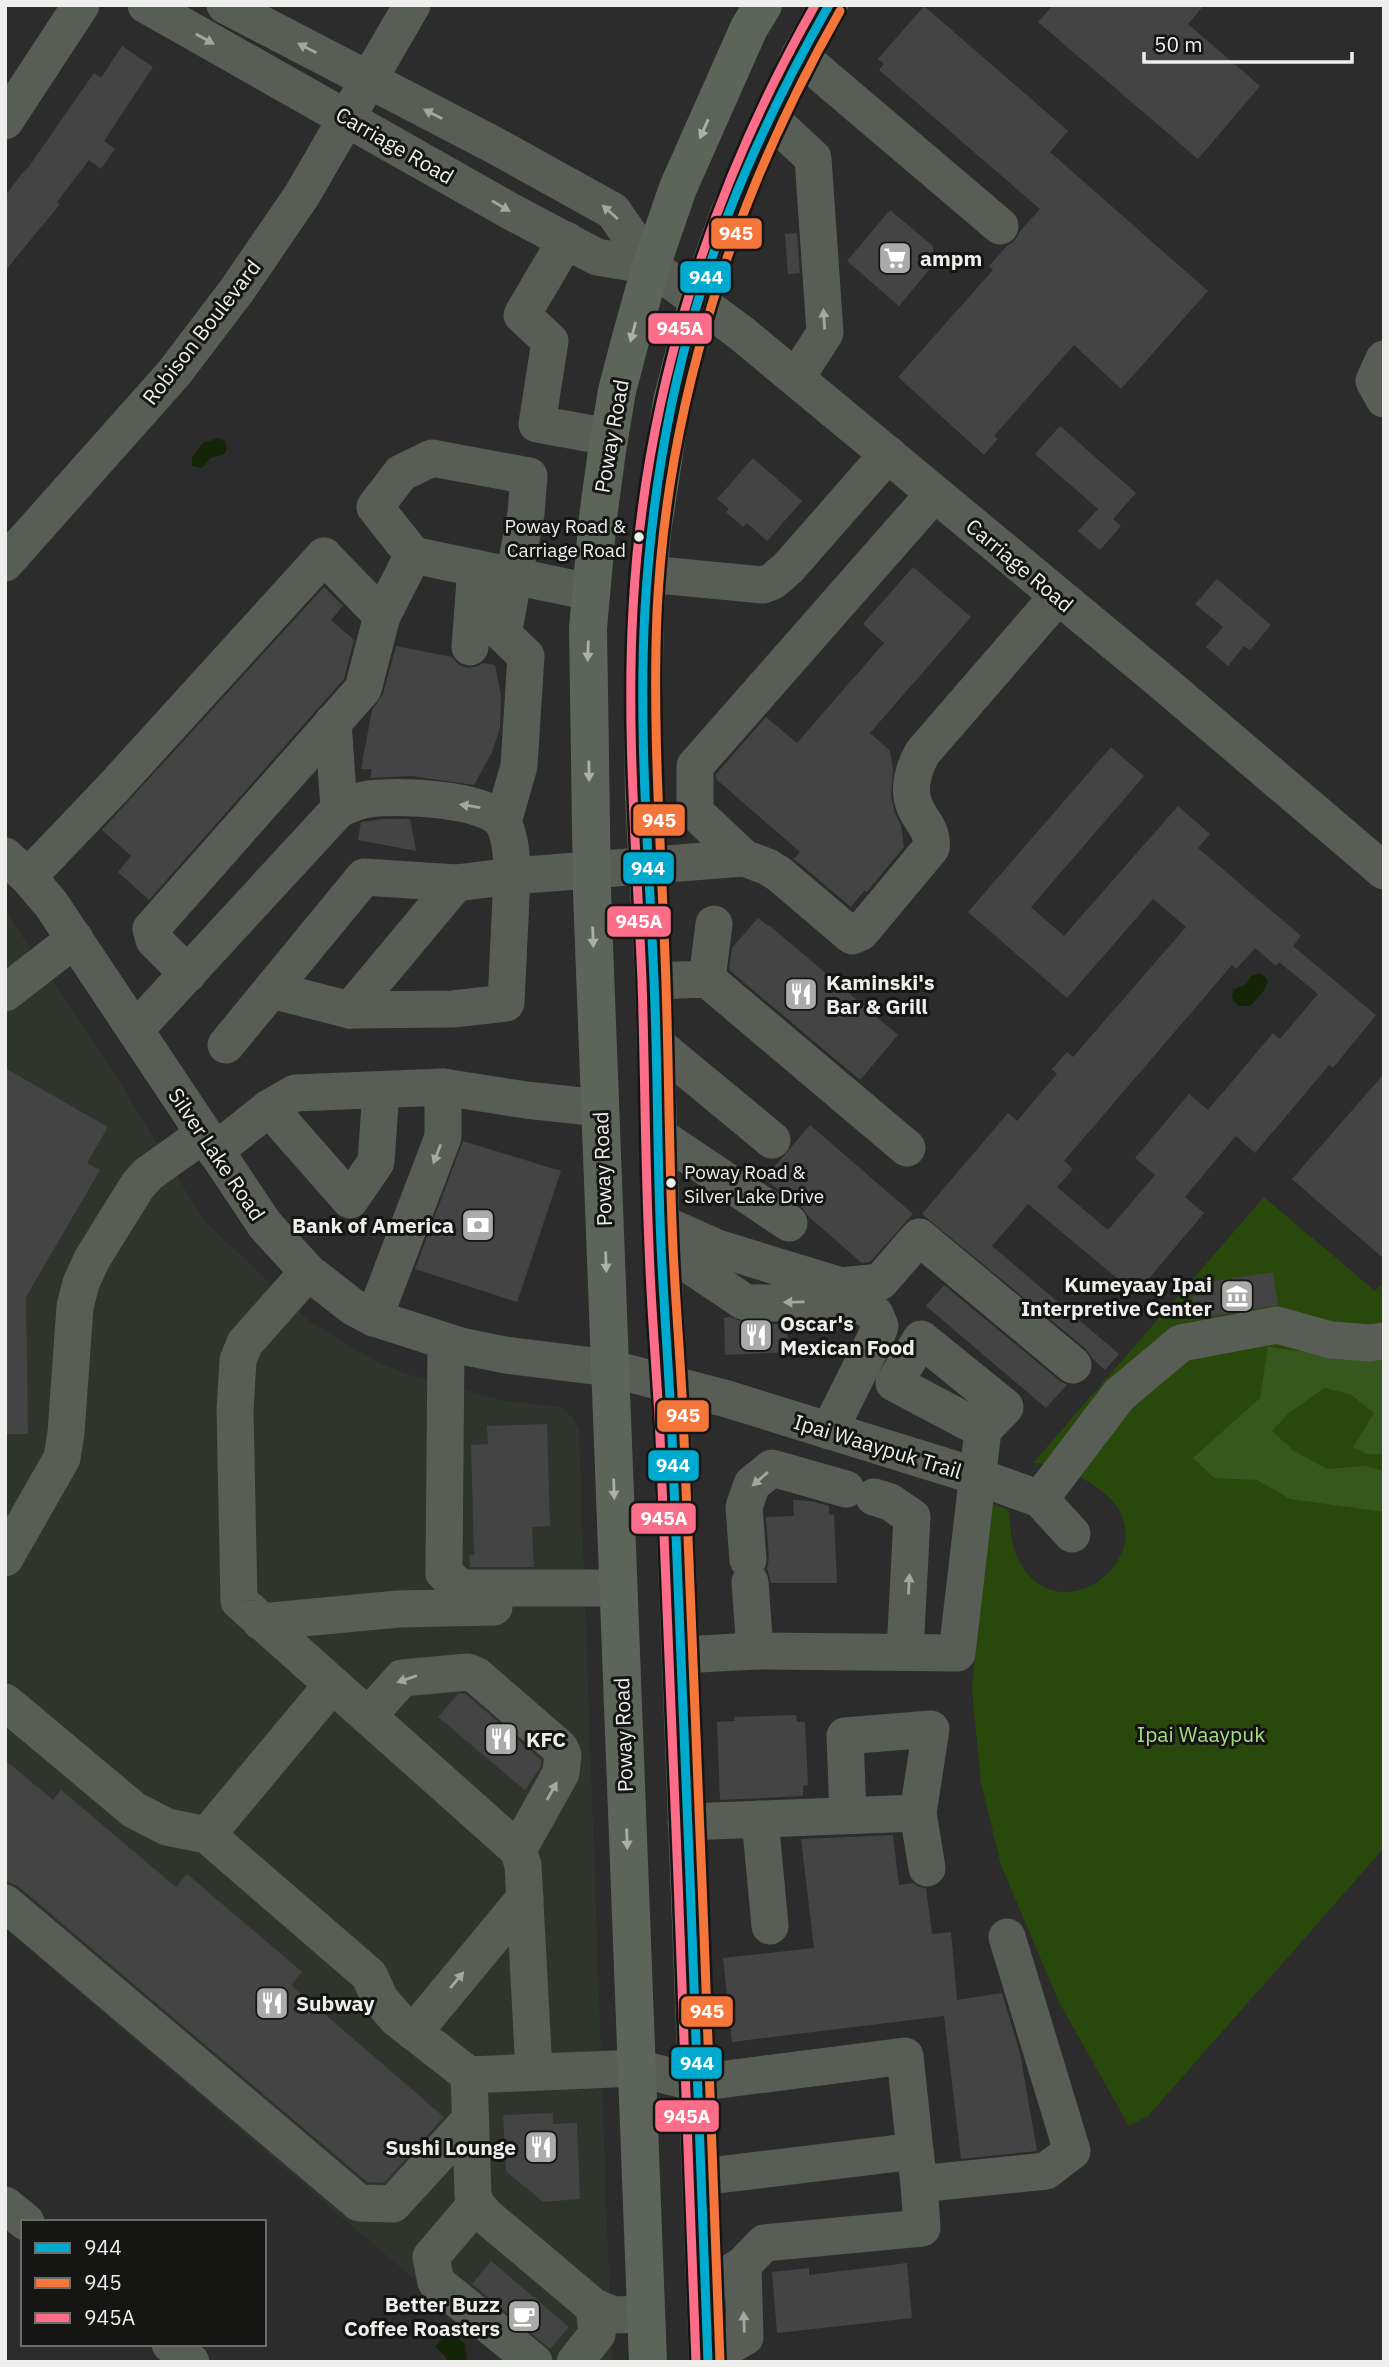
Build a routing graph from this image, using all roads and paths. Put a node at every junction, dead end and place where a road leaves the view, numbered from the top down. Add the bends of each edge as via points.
1 (81, 5) edge
2 (146, 5) edge
3 (225, 5) edge
4 (412, 5) edge
5 (763, 5) edge
6 (829, 5) edge
7 (800, 57) junction
8 (367, 79) junction
9 (346, 118) junction
10 (771, 118) junction
11 (5, 121) edge
12 (1000, 226) dead end
13 (566, 240) junction
14 (651, 266) junction
15 (698, 301) junction
16 (796, 378) junction
17 (609, 437) junction
18 (888, 454) junction
19 (934, 494) junction
20 (414, 555) junction
21 (5, 564) edge
22 (477, 568) junction
23 (648, 574) junction
24 (515, 576) junction
25 (590, 592) junction
26 (1058, 596) junction
27 (382, 616) junction
28 (470, 647) dead end
29 (333, 722) junction
30 (694, 793) junction
31 (644, 796) junction
32 (339, 809) junction
33 (503, 822) junction
34 (744, 858) junction
35 (647, 864) junction
36 (17, 867) edge
37 (591, 869) junction
38 (1384, 871) edge
39 (512, 876) junction
40 (456, 883) junction
41 (714, 924) dead end
42 (75, 939) junction
43 (188, 974) junction
44 (707, 979) junction
45 (654, 981) junction
46 (272, 990) junction
47 (5, 993) edge
48 (350, 1010) junction
49 (135, 1030) junction
50 (656, 1044) junction
51 (226, 1045) dead end
52 (443, 1087) junction
53 (381, 1090) junction
54 (269, 1108) junction
55 (600, 1108) junction
56 (658, 1135) junction
57 (772, 1140) dead end
58 (210, 1143) junction
59 (907, 1148) dead end
60 (789, 1223) dead end
61 (661, 1235) junction
62 (308, 1272) junction
63 (374, 1318) junction
64 (1384, 1341) edge
65 (446, 1342) junction
66 (1073, 1365) dead end
67 (609, 1368) junction
68 (670, 1385) junction
69 (983, 1430) dead end
70 (829, 1431) junction
71 (976, 1476) junction
72 (1040, 1499) junction
73 (1072, 1534) dead end
74 (5, 1558) edge
75 (617, 1595) junction
76 (261, 1622) junction
77 (755, 1651) junction
78 (905, 1653) junction
79 (681, 1655) junction
80 (332, 1685) junction
81 (5, 1702) edge
82 (368, 1716) junction
83 (918, 1812) junction
84 (848, 1815) junction
85 (760, 1819) junction
86 (686, 1822) junction
87 (207, 1835) junction
88 (519, 1850) junction
89 (927, 1868) dead end
90 (525, 1898) junction
91 (5, 1903) edge
92 (770, 1926) dead end
93 (1007, 1937) dead end
94 (414, 2032) junction
95 (637, 2068) junction
96 (534, 2071) junction
97 (469, 2075) junction
98 (696, 2083) junction
99 (470, 2120) junction
100 (917, 2167) junction
101 (701, 2176) junction
102 (5, 2204) edge
103 (476, 2204) junction
104 (24, 2220) edge
105 (743, 2265) junction
106 (705, 2288) junction
107 (594, 2307) junction
108 (646, 2314) junction
109 (172, 2346) edge
110 (708, 2360) edge
111 (191, 2362) edge
112 (534, 2362) edge
113 (575, 2362) edge
114 (648, 2362) edge

1 - 11 street
2 -> 9 street, Carriage Road
8 -> 3 street, Carriage Road
4 - 8 street, Robison Boulevard
5 -> 14 main road, Poway Road via 678,188
6 - 7 main road
7 - 10 main road
7 - 12 street
8 - 9 street, Robison Boulevard
14 -> 8 street, Carriage Road via 613,211
9 -> 13 street, Carriage Road
9 - 21 street, Robison Boulevard via 302,195 206,332
10 - 15 main road
16 -> 10 street via 825,333 813,158
13 - 14 street, Carriage Road via 597,257
13 - 17 street via 522,315 550,341 537,424
14 - 15 street, Carriage Road
14 -> 17 main road, Poway Road
15 - 16 street, Carriage Road
15 - 23 main road via 672,401
16 - 18 street, Carriage Road
17 - 25 main road, Poway Road
18 - 19 street, Carriage Road
18 - 23 street via 773,581 763,585
19 - 26 street, Carriage Road
19 - 30 street via 699,761
20 - 22 street
20 - 24 street via 375,507 401,473 432,458 529,476
20 - 27 street
22 - 24 street
22 - 28 street
23 - 31 main road
24 - 25 street
24 - 33 street via 503,634 526,656 519,766
25 -> 37 main road, Poway Road
26 - 34 street via 917,762 912,795 933,840 931,848 861,932 852,936 779,874
26 - 38 street, Carriage Road
27 - 29 street via 363,689
27 - 36 street via 324,556 112,789
29 - 32 street
29 - 43 street via 151,929 154,940
30 - 31 street
30 - 34 street via 695,812
31 - 35 main road
33 -> 32 street via 485,808 411,796 366,799
32 - 43 street
33 - 39 street
34 - 35 street
35 - 37 street
35 - 45 main road
36 - 42 street, Silver Lake Road
37 - 39 street
37 -> 55 main road, Poway Road
39 - 40 street
39 - 48 street via 506,1003 453,1009
40 - 46 street via 364,877
40 - 48 street
41 - 44 street
42 - 47 street
42 - 49 street, Silver Lake Road
43 - 49 street
44 - 45 street
44 - 59 street
45 - 50 main road
46 - 48 street
46 - 51 street
49 - 58 street, Silver Lake Road
50 - 56 main road
50 - 57 street
52 - 53 street
52 - 55 street
52 -> 63 street via 443,1137
53 - 54 street via 295,1093
53 - 54 street via 376,1161 349,1200
54 - 58 street
55 -> 67 main road, Poway Road
56 - 60 street
56 - 61 main road
58 - 62 street, Silver Lake Road via 265,1225
58 - 74 street via 143,1180 92,1259 75,1307 62,1458
61 - 66 street via 841,1286 880,1282 919,1237
61 - 68 main road
70 -> 61 street via 875,1339 880,1326 876,1314 847,1301 743,1301
62 - 63 street, Silver Lake Road
62 - 76 street via 245,1343 238,1360 239,1601
63 - 65 street, Silver Lake Road
64 - 72 street via 1331,1340 1277,1325 1181,1343 1119,1395
65 - 67 street, Silver Lake Road via 505,1355
65 - 75 street via 443,1573 460,1588
67 - 68 street, Silver Lake Road
67 -> 75 main road, Poway Road
68 - 70 street, Ipai Waaypuk Trail
68 - 79 main road
69 - 71 street
70 - 71 street, Ipai Waaypuk Trail
71 - 72 street, Ipai Waaypuk Trail
71 - 78 street via 957,1653
72 - 73 street, Ipai Waaypuk Trail
75 - 76 street
75 -> 95 main road, Poway Road
76 - 80 street
77 - 78 street
78 -> 77 street via 912,1517 890,1502 772,1468 751,1484 744,1507
77 - 79 street
79 - 86 main road
80 - 82 street
80 - 87 street
81 - 87 street via 134,1811 167,1827
82 - 88 street
88 -> 82 street via 561,1773 560,1748 468,1672 402,1678
83 - 84 street
83 - 84 street via 931,1729 845,1736
83 - 89 street
84 - 85 street
85 - 86 street
85 - 92 street
86 - 98 main road
87 - 94 street via 369,1975 380,1999
88 - 90 street
94 -> 90 street
90 - 96 street
91 - 99 street via 359,2203 393,2203
93 - 100 street via 1072,2151 1046,2171
94 - 97 street
95 - 96 street
95 - 98 street
95 - 108 main road, Poway Road
96 - 97 street
97 - 99 street
98 - 100 street via 905,2056
98 - 101 main road
99 - 103 street
100 - 101 street
100 - 105 street via 922,2228 764,2243
101 - 106 main road
102 - 104 street
103 - 107 street
103 - 112 street via 431,2257 436,2282
105 - 106 street
110 -> 105 street via 745,2337
106 - 110 main road
107 - 108 street via 614,2315
107 - 113 street via 597,2334
108 - 114 main road, Poway Road
109 - 111 street

